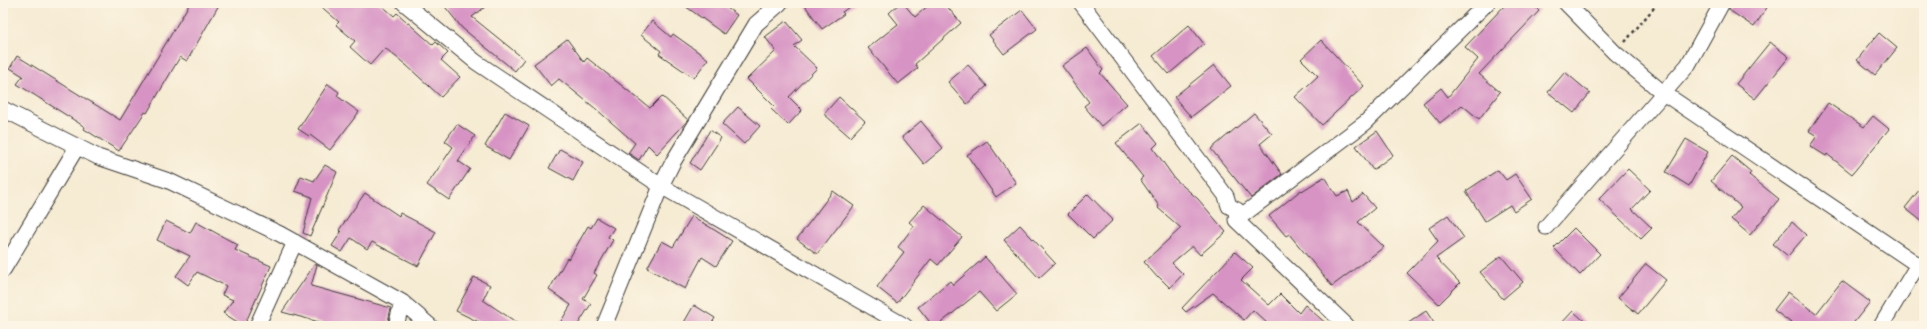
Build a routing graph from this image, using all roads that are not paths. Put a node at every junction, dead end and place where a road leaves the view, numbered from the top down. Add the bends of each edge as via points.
1 (404, 3) edge
2 (780, 3) edge
3 (1081, 3) edge
4 (1487, 3) edge
5 (1566, 3) edge
6 (1722, 3) edge
7 (1662, 92) junction
8 (3, 109) edge
9 (77, 147) junction
10 (661, 186) junction
11 (1236, 220) junction
12 (1546, 227) dead end
13 (295, 242) junction
14 (1921, 268) edge
15 (3, 270) edge
16 (402, 302) junction
17 (257, 326) edge
18 (396, 326) edge
19 (430, 326) edge
20 (604, 326) edge
21 (905, 326) edge
22 (1347, 326) edge
23 (1881, 326) edge

1 - 10 street via 476,62
2 - 10 street via 756,24
3 - 11 street via 1226,196 1229,206 1237,210
4 - 11 street via 1365,124
5 - 7 street via 1616,53
6 - 7 street via 1688,65
7 - 12 street
7 - 14 street
8 - 9 street
9 - 13 street via 98,157 169,181
9 - 15 street
10 - 20 street
10 - 21 street
11 - 22 street
13 - 16 street
13 - 17 street
14 - 23 street
16 - 18 street
16 - 19 street

